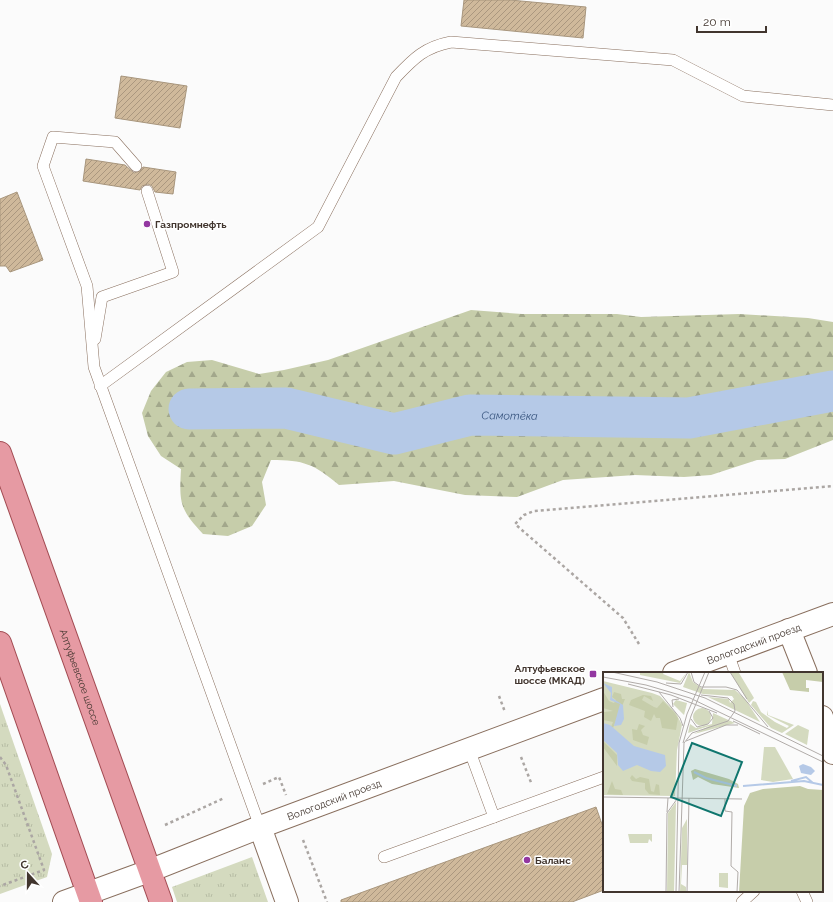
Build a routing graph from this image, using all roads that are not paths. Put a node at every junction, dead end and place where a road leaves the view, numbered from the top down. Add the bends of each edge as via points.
1 (833, 105) edge
2 (136, 166) dead end
3 (148, 191) dead end
4 (93, 355) junction
5 (100, 386) junction
6 (0, 453) edge
7 (833, 614) edge
8 (789, 630) junction
9 (0, 643) edge
10 (732, 663) edge
11 (680, 672) edge
12 (806, 672) edge
13 (603, 699) edge
14 (823, 720) edge
15 (469, 749) junction
16 (833, 753) edge
17 (603, 777) edge
18 (494, 817) junction
19 (260, 827) junction
20 (384, 857) dead end
21 (149, 871) junction
22 (753, 892) edge
23 (802, 892) edge
24 (88, 899) edge
25 (64, 902) edge
26 (160, 902) edge
27 (287, 902) edge
28 (742, 902) edge
29 (807, 902) edge

1 - 5 lane via 743,96 673,60 451,42 435,46 415,57 396,77 318,228
2 - 4 lane via 115,142 53,137 43,166 87,286
3 - 4 lane via 173,272 102,297
4 - 5 lane
5 - 19 lane
6 - 21 main road, Алтуфьевское шоссе
7 - 8 street, Вологодский проезд
8 - 10 street, Вологодский проезд
8 - 12 street
9 - 24 main road
10 - 11 street, Вологодский проезд
13 - 15 street, Вологодский проезд
14 - 16 street
15 - 18 lane
15 - 19 street, Вологодский проезд
17 - 18 lane
18 - 20 lane
19 - 21 street, Вологодский проезд
19 - 27 street
21 - 24 street, Вологодский проезд
21 - 26 main road, Алтуфьевское шоссе
22 - 28 lane
23 - 29 lane
24 - 25 street, Вологодский проезд

